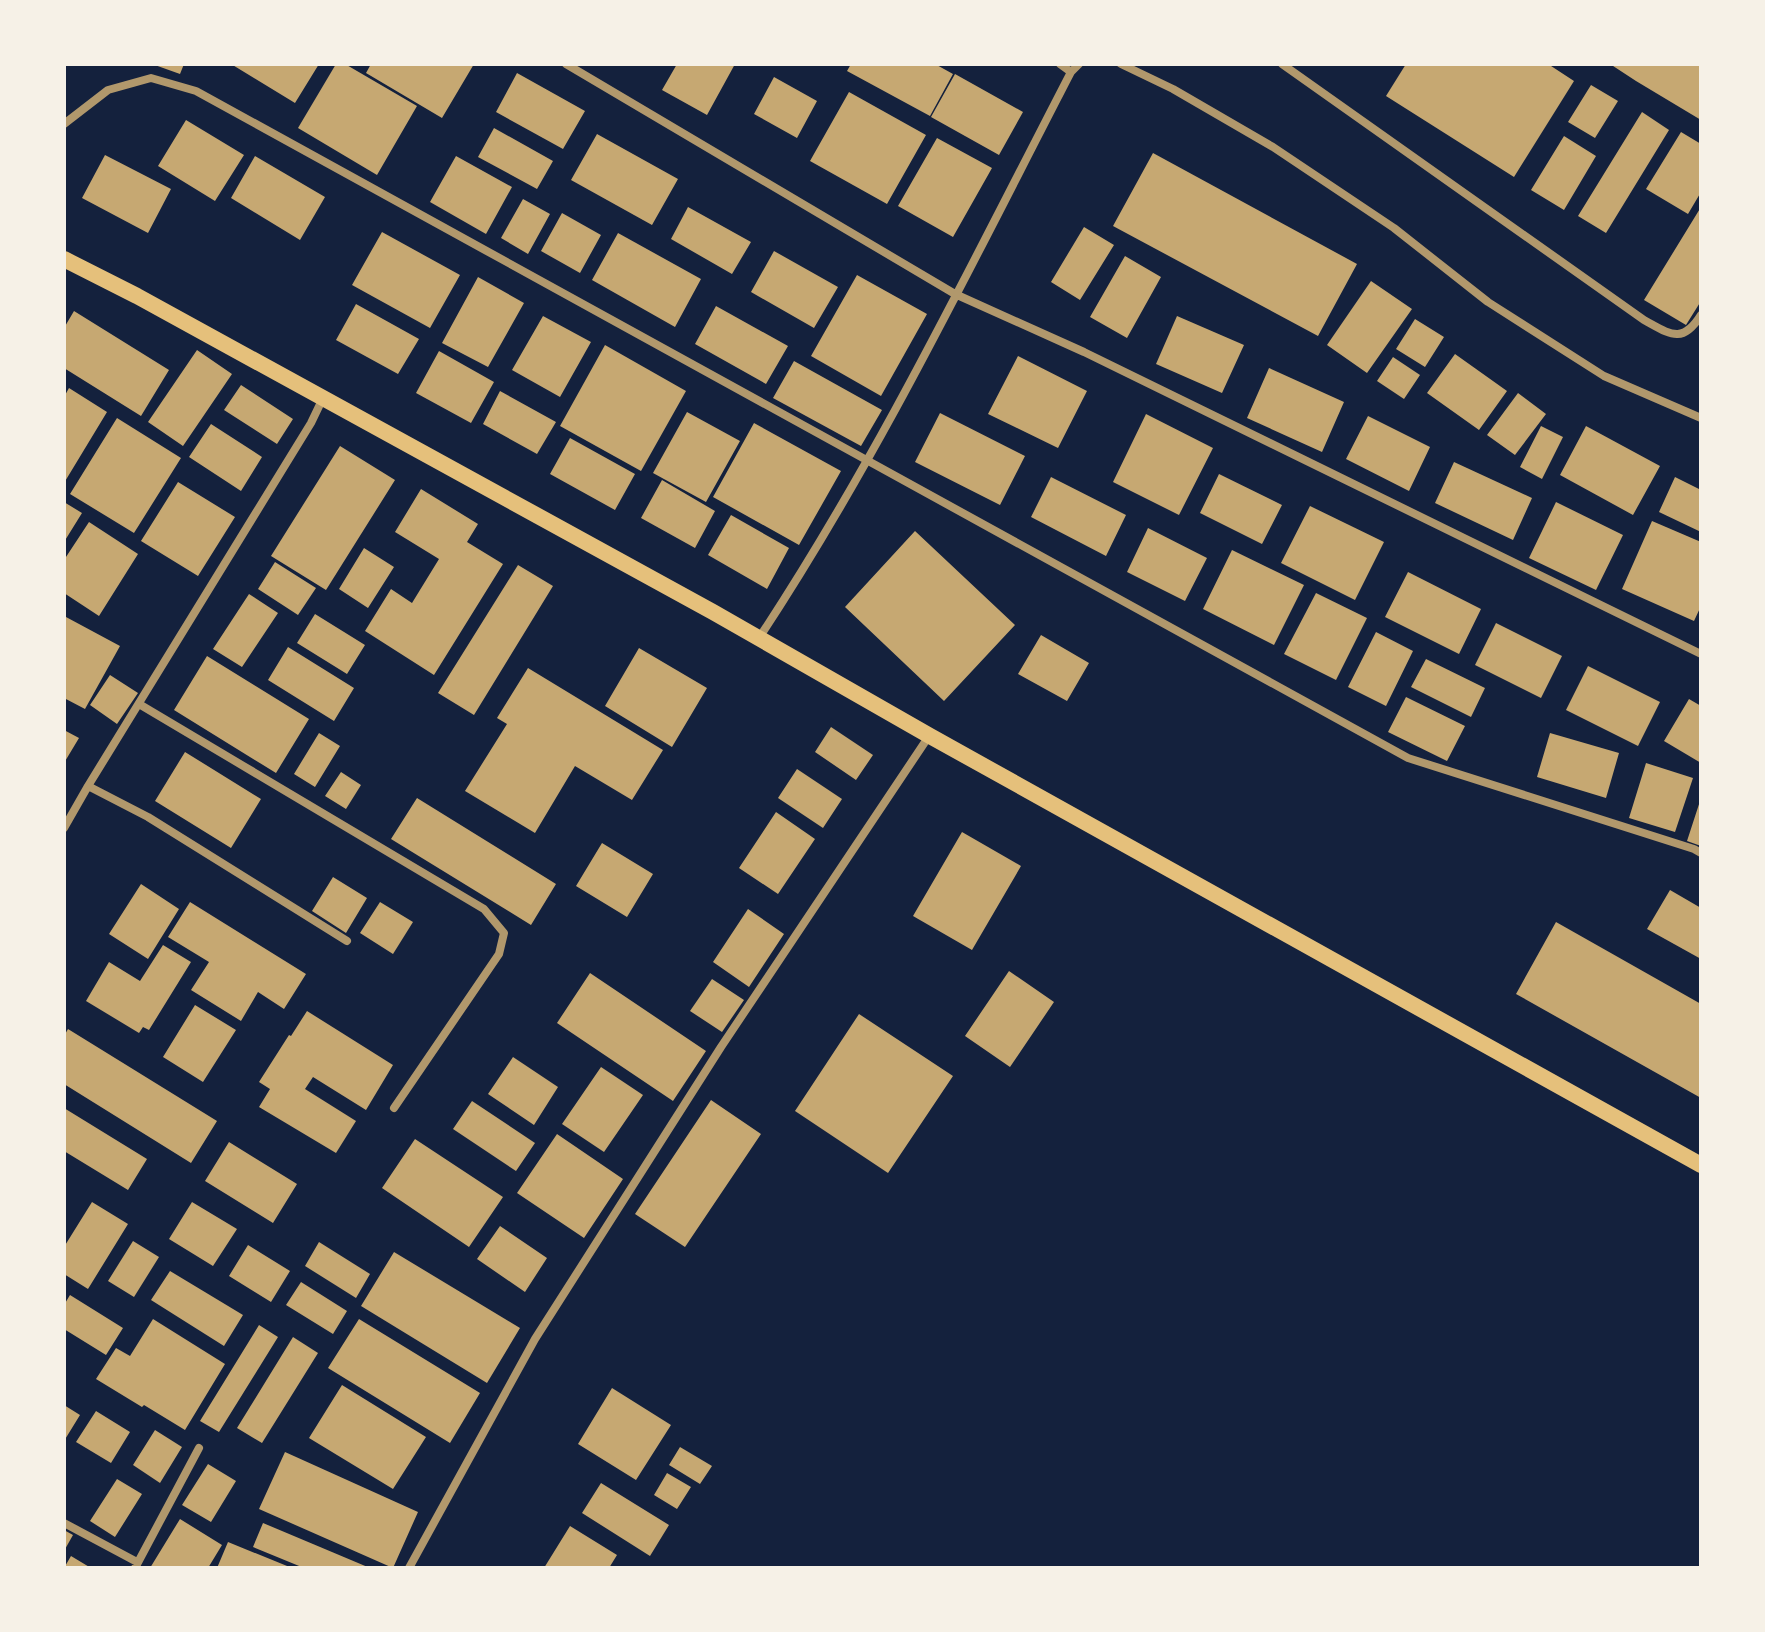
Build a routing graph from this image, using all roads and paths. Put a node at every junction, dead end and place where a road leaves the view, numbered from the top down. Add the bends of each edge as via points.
1 (566, 64) edge
2 (1060, 64) edge
3 (1079, 64) edge
4 (1121, 64) edge
5 (1282, 64) edge
6 (1071, 72) junction
7 (64, 124) edge
8 (64, 259) edge
9 (955, 294) junction
10 (1701, 315) edge
11 (323, 398) junction
12 (1701, 418) edge
13 (868, 460) junction
14 (759, 638) junction
15 (1701, 654) edge
16 (139, 704) junction
17 (930, 736) junction
18 (88, 786) junction
19 (64, 828) edge
20 (1701, 853) edge
21 (347, 941) dead end
22 (394, 1108) dead end
23 (1701, 1165) edge
24 (199, 1448) dead end
25 (64, 1523) edge
26 (136, 1565) edge
27 (409, 1568) edge

1 - 9 street
2 - 6 street
3 - 6 street
4 - 12 street via 1273,147 1394,228 1488,302 1604,376
5 - 10 street via 1644,320 1671,334 1684,334
6 - 9 street
7 - 13 street via 108,90 151,78 196,91
8 - 11 main road
9 - 13 street
9 - 15 street
11 - 14 main road
11 - 16 street
13 - 14 street
13 - 20 street via 1408,758
14 - 17 main road
16 - 18 street
16 - 22 street via 484,909 504,933 499,954
17 - 23 main road
17 - 27 street via 721,1047 535,1339
18 - 19 street
18 - 21 street via 148,817
24 - 26 street
25 - 26 street

